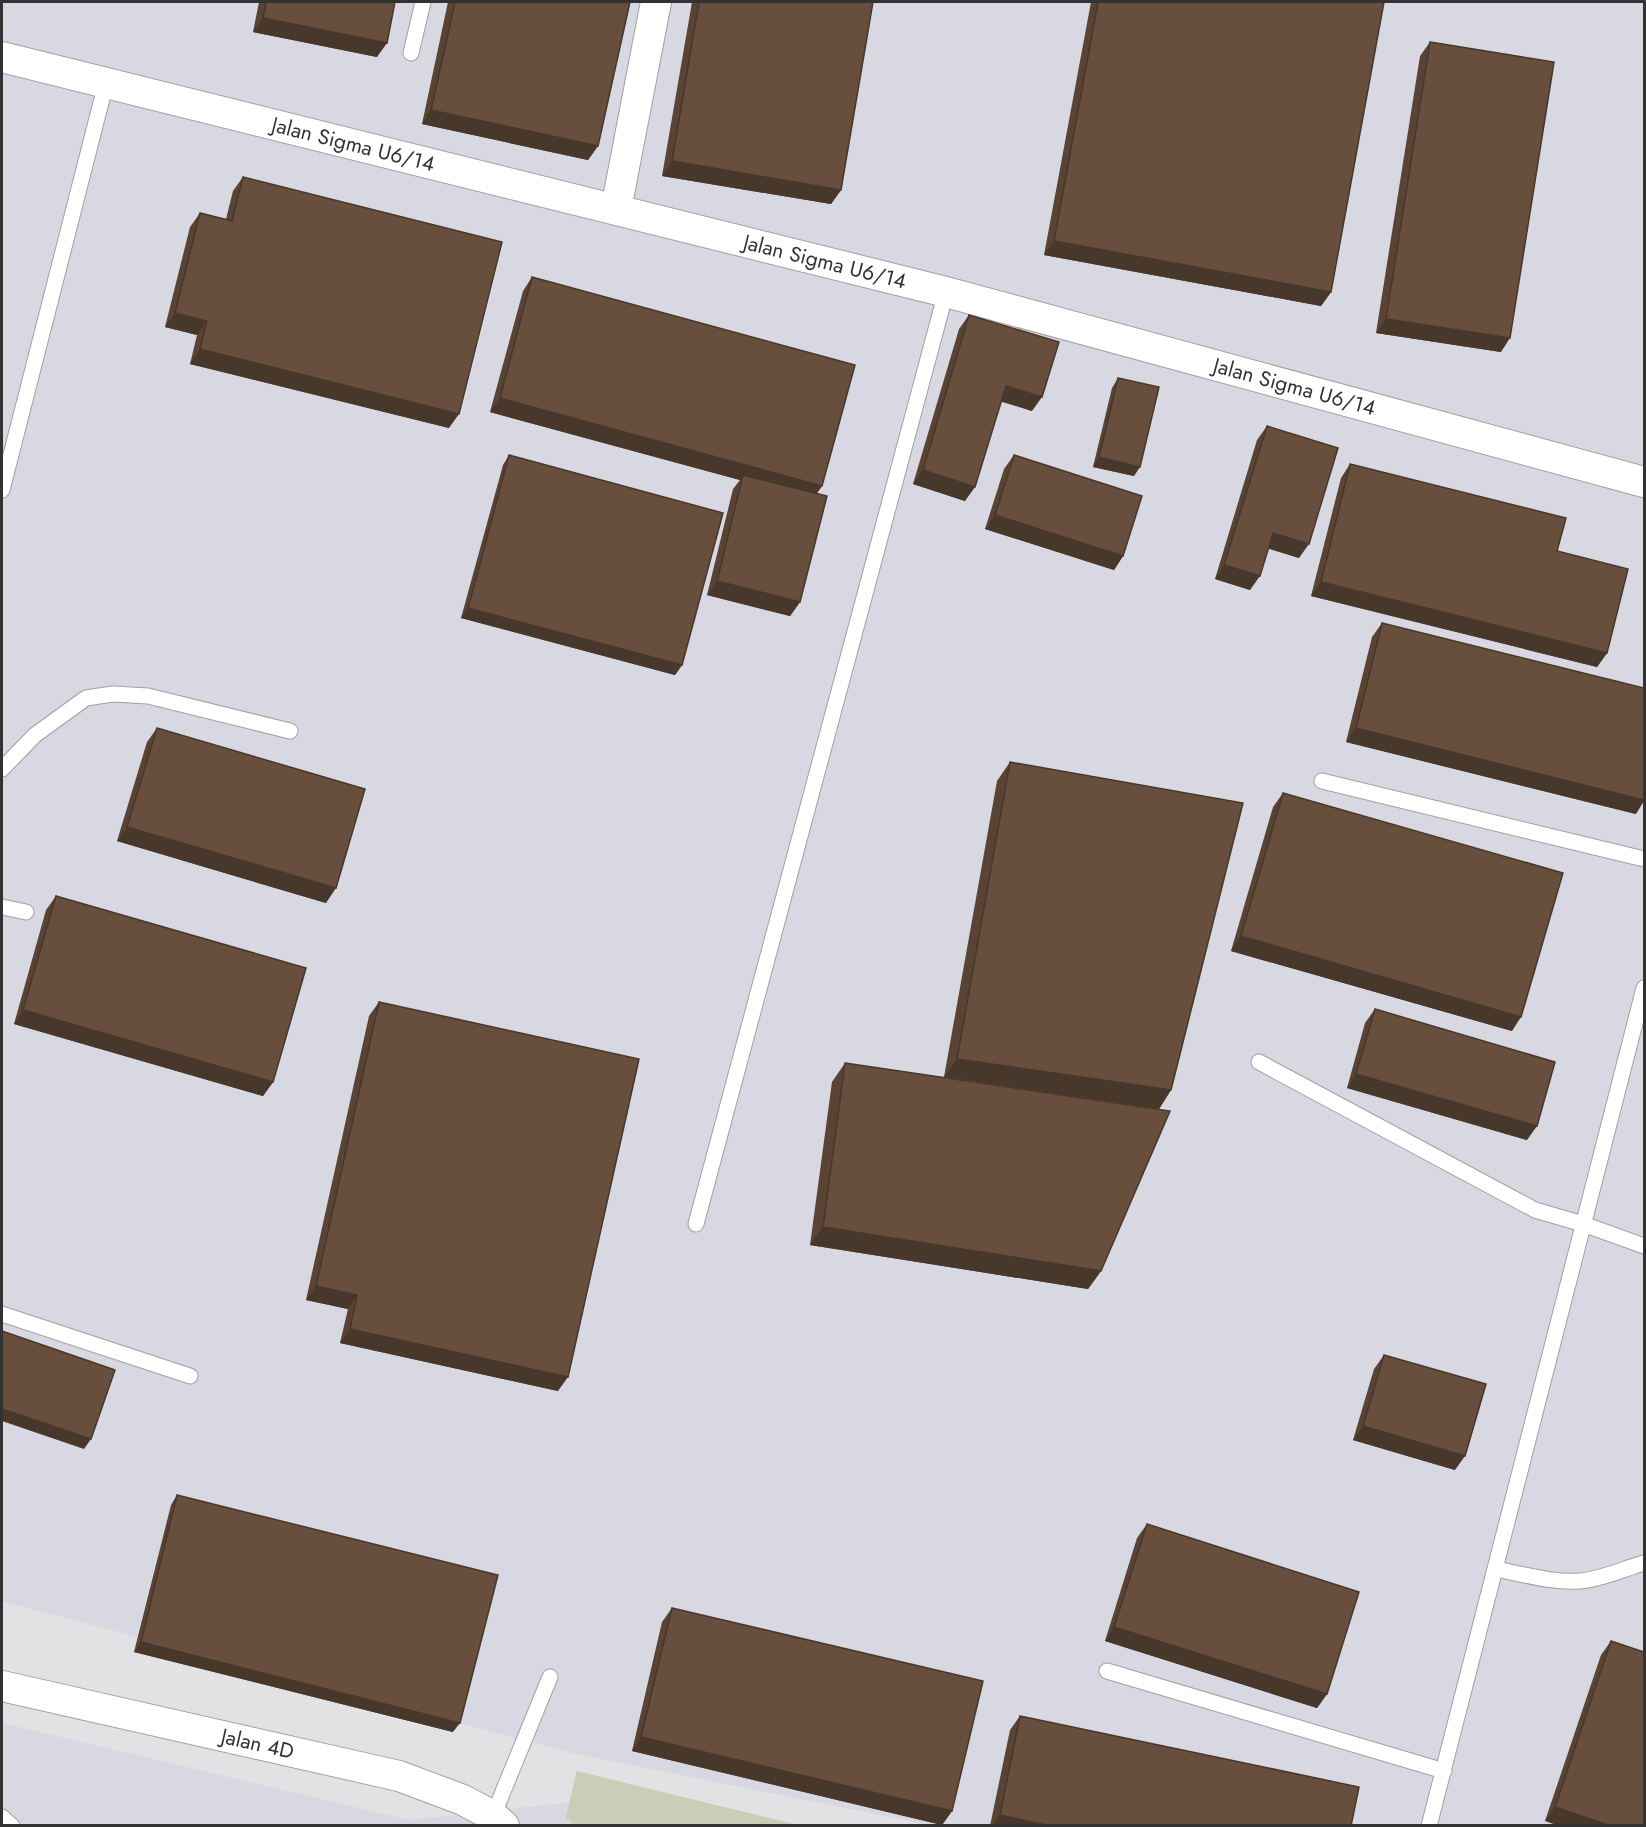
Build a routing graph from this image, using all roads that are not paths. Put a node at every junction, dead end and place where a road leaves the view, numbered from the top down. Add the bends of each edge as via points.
1 (423, 2) edge
2 (656, 2) edge
3 (411, 52) dead end
4 (2, 57) edge
5 (105, 83) junction
6 (616, 209) junction
7 (946, 292) junction
8 (1644, 482) edge
9 (2, 490) edge
10 (290, 731) dead end
11 (2, 769) edge
12 (1322, 781) dead end
13 (1644, 859) edge
14 (2, 907) edge
15 (26, 912) dead end
16 (1644, 988) edge
17 (1259, 1062) dead end
18 (696, 1224) dead end
19 (1583, 1224) junction
20 (1644, 1246) edge
21 (2, 1314) edge
22 (190, 1376) dead end
23 (1644, 1563) edge
24 (1496, 1569) junction
25 (1107, 1671) dead end
26 (550, 1677) dead end
27 (2, 1686) edge
28 (1444, 1771) junction
29 (2, 1818) edge
30 (498, 1821) edge
31 (12, 1826) edge
32 (1429, 1826) edge

1 - 3 lane
2 - 6 street
4 - 5 street, Jalan Sigma U6/14
5 - 6 street, Jalan Sigma U6/14
5 - 9 lane
6 - 7 street, Jalan Sigma U6/14
7 - 8 street, Jalan Sigma U6/14
7 - 18 lane
10 - 11 lane via 148,696 113,694 86,698 35,735
12 - 13 lane
14 - 15 lane
16 - 19 lane
17 - 19 lane via 1535,1210
19 - 20 lane
19 - 24 lane
21 - 22 lane
23 - 24 lane via 1579,1581
24 - 28 lane
25 - 28 lane
26 - 30 lane
27 - 30 street, Jalan 4D via 399,1776 463,1800
28 - 32 lane
29 - 31 lane

